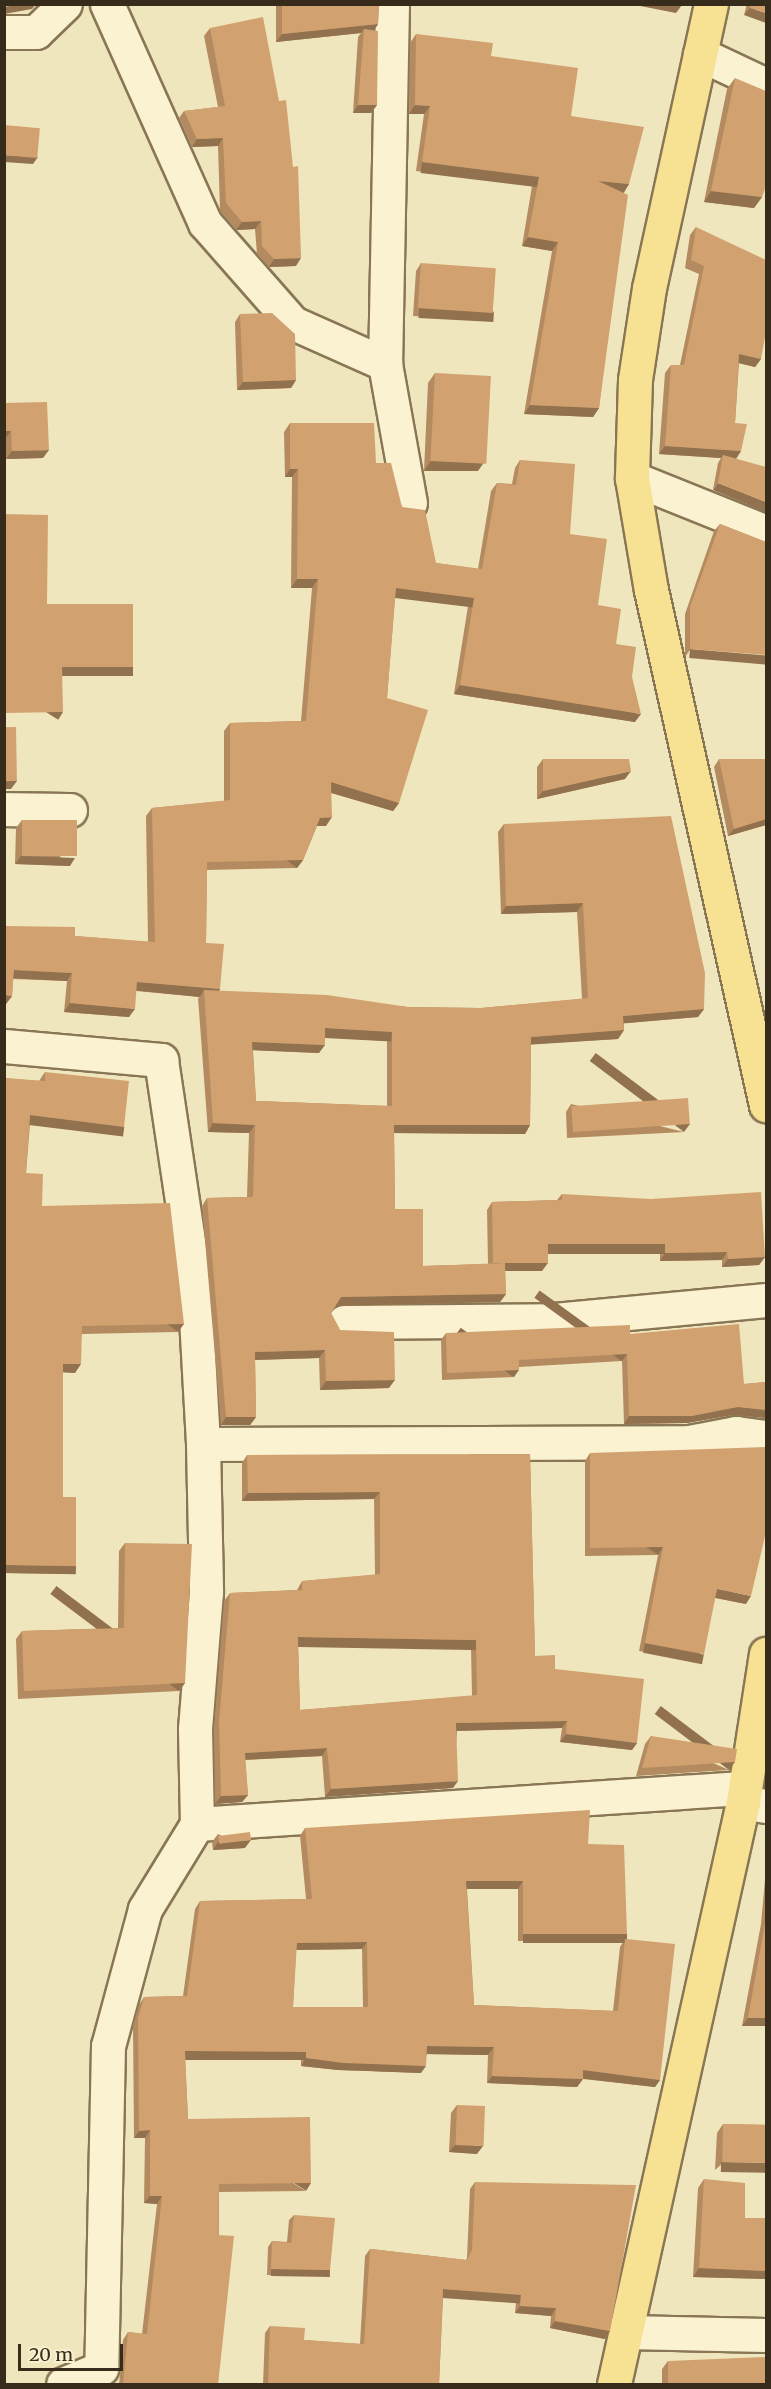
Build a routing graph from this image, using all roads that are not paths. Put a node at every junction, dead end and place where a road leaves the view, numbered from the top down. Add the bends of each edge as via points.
1 (65, 4) edge
2 (107, 4) edge
3 (392, 4) edge
4 (711, 4) edge
5 (4, 32) edge
6 (700, 54) junction
7 (766, 85) edge
8 (385, 364) junction
9 (632, 478) junction
10 (410, 503) dead end
11 (766, 532) edge
12 (4, 809) edge
13 (70, 810) dead end
14 (4, 1046) edge
15 (766, 1105) edge
16 (766, 1300) edge
17 (344, 1322) dead end
18 (766, 1437) edge
19 (203, 1444) junction
20 (766, 1654) edge
21 (751, 1799) edge
22 (197, 1824) junction
23 (626, 2332) junction
24 (766, 2335) edge
25 (63, 2385) edge
26 (614, 2385) edge

1 - 5 street via 36,32
2 - 8 street via 205,223 293,323
3 - 8 street
4 - 6 main road
6 - 7 street
6 - 9 main road via 649,288 635,380
8 - 10 street
9 - 11 street
9 - 15 main road via 651,590
12 - 13 street
14 - 19 street via 161,1060 194,1282
16 - 17 street via 554,1320
18 - 19 street via 736,1433 689,1442
19 - 22 street via 206,1592 195,1729
20 - 21 main road
21 - 22 street
21 - 23 main road
22 - 25 street via 145,1909 108,2046 100,2368
23 - 24 street
23 - 26 main road

